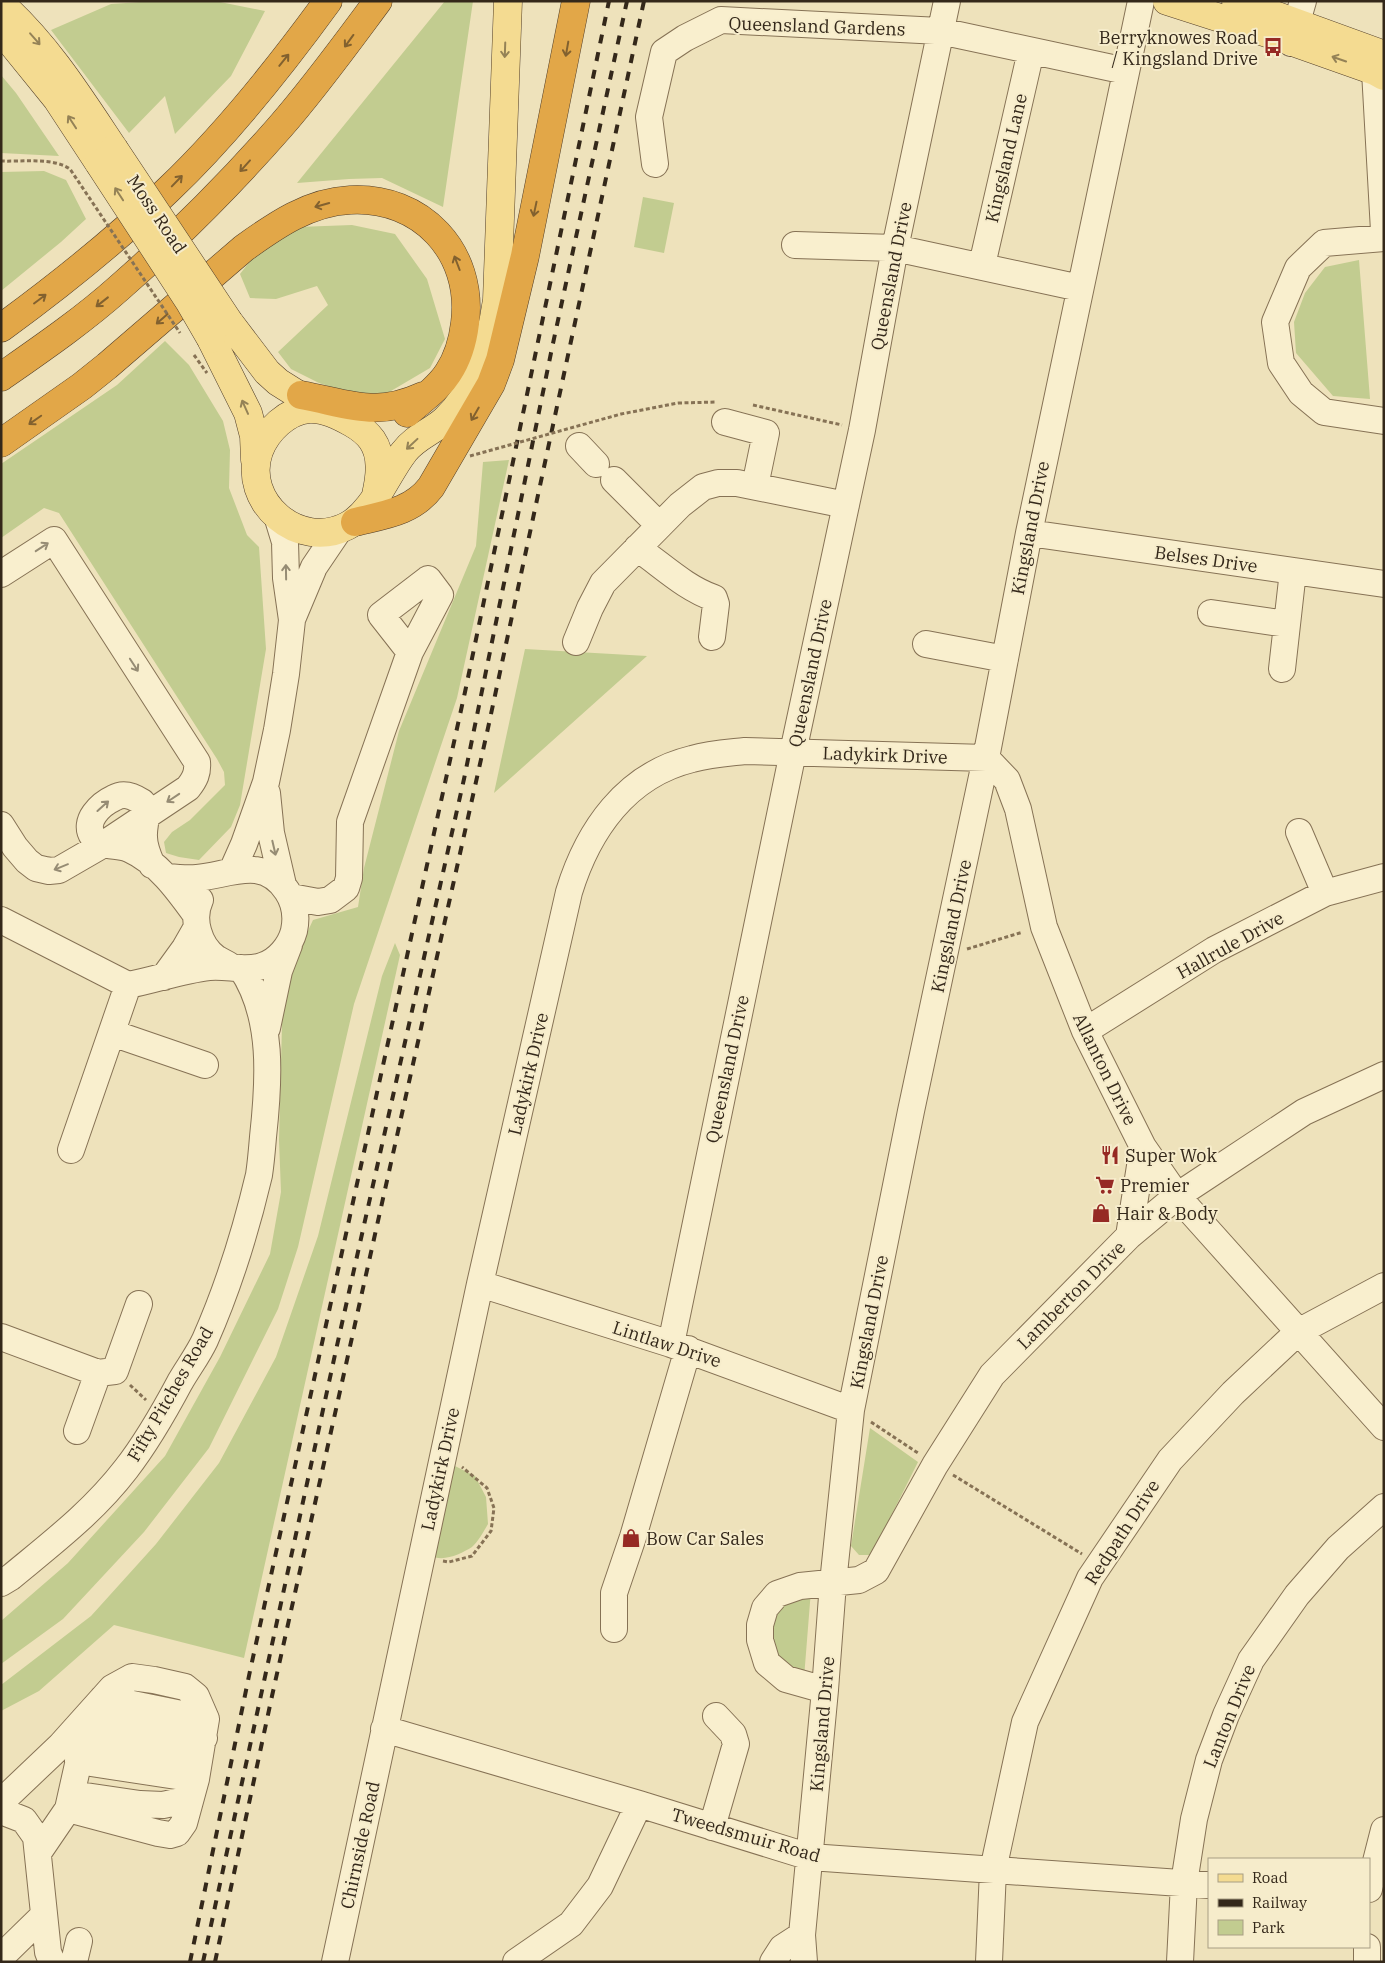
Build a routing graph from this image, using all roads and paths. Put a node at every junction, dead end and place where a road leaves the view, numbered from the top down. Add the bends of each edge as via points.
1 (328, 1) edge
2 (378, 1) edge
3 (490, 1) edge
4 (508, 1) edge
5 (576, 1) edge
6 (946, 1) edge
7 (1141, 1) edge
8 (1167, 1) edge
9 (1236, 1) edge
10 (1, 4) edge
11 (1297, 22) edge
12 (1, 30) edge
13 (940, 31) junction
14 (1031, 51) junction
15 (1381, 66) edge
16 (1126, 71) junction
17 (106, 156) junction
18 (1, 161) edge
19 (655, 164) dead end
20 (1384, 231) edge
21 (1384, 238) edge
22 (795, 245) dead end
23 (895, 248) junction
24 (982, 265) junction
25 (1080, 288) junction
26 (1, 328) edge
27 (204, 337) junction
28 (207, 373) dead end
29 (1, 377) edge
30 (301, 396) junction
31 (678, 403) dead end
32 (417, 404) junction
33 (334, 414) junction
34 (1384, 421) edge
35 (724, 422) dead end
36 (1, 442) edge
37 (470, 456) dead end
38 (596, 463) dead end
39 (256, 472) junction
40 (755, 486) junction
41 (376, 495) junction
42 (846, 505) junction
43 (278, 518) junction
44 (660, 525) junction
45 (347, 526) junction
46 (1029, 533) junction
47 (637, 548) junction
48 (1293, 571) junction
49 (1, 574) edge
50 (1384, 584) edge
51 (1211, 613) dead end
52 (292, 620) junction
53 (1287, 624) junction
54 (712, 637) dead end
55 (576, 642) dead end
56 (926, 644) dead end
57 (410, 652) dead end
58 (1005, 659) junction
59 (1282, 668) dead end
60 (793, 752) junction
61 (986, 758) junction
62 (266, 782) junction
63 (1018, 809) junction
64 (975, 811) junction
65 (146, 816) junction
66 (1, 825) edge
67 (1298, 832) dead end
68 (104, 844) junction
69 (8, 845) edge
70 (159, 871) junction
71 (228, 872) junction
72 (1384, 877) edge
73 (287, 891) junction
74 (1325, 893) junction
75 (318, 902) junction
76 (1, 920) edge
77 (196, 921) junction
78 (1044, 926) junction
79 (294, 931) junction
80 (945, 955) junction
81 (235, 967) junction
82 (164, 977) junction
83 (128, 985) junction
84 (1085, 1031) junction
85 (112, 1033) junction
86 (266, 1036) junction
87 (205, 1065) dead end
88 (1384, 1075) edge
89 (1143, 1147) junction
90 (71, 1150) dead end
91 (1177, 1196) junction
92 (1129, 1236) junction
93 (480, 1284) junction
94 (1384, 1286) edge
95 (139, 1304) dead end
96 (1298, 1332) junction
97 (1, 1336) edge
98 (679, 1346) junction
99 (107, 1372) junction
100 (851, 1410) junction
101 (162, 1414) junction
102 (1384, 1427) edge
103 (77, 1431) dead end
104 (443, 1459) junction
105 (935, 1465) junction
106 (1384, 1507) edge
107 (421, 1560) junction
108 (1100, 1564) junction
109 (1, 1583) edge
110 (833, 1583) junction
111 (614, 1629) dead end
112 (825, 1690) junction
113 (716, 1716) dead end
114 (88, 1728) junction
115 (384, 1729) junction
116 (199, 1759) junction
117 (1, 1802) edge
118 (70, 1802) junction
119 (639, 1804) junction
120 (1, 1811) edge
121 (712, 1826) junction
122 (1384, 1830) edge
123 (38, 1853) junction
124 (810, 1857) junction
125 (993, 1870) junction
126 (1196, 1884) edge
127 (1370, 1885) edge
128 (1370, 1898) edge
129 (1384, 1899) edge
130 (44, 1915) junction
131 (802, 1935) junction
132 (1367, 1948) edge
133 (1, 1957) edge
134 (52, 1962) edge
135 (335, 1962) edge
136 (516, 1962) edge
137 (773, 1962) edge
138 (804, 1962) edge
139 (989, 1962) edge
140 (1180, 1962) edge
141 (1367, 1962) edge

26 -> 1 highway via 87,263 169,189 228,127
2 -> 29 highway via 281,126 187,226 118,290
3 - 32 main road via 486,70 485,236 478,324 463,365 449,387 426,405
4 -> 41 main road via 499,268 493,328 479,369 461,401 444,422 408,446
5 -> 45 highway via 526,256 491,384 421,499 407,508
6 - 13 street, Queensland Drive
7 - 16 street, Kingsland Drive
8 - 11 main road
9 - 11 main road
10 -> 17 main road, Moss Road via 71,85
11 - 15 main road
17 -> 12 main road, Moss Road
13 - 14 street, Queensland Gardens
13 - 19 street, Queensland Gardens via 722,20 664,52 649,117
13 - 23 street, Queensland Drive
14 - 16 street, Queensland Gardens
14 - 24 street, Kingsland Lane
15 - 20 street
16 - 25 street, Kingsland Drive
17 - 27 main road, Moss Road, bridge via 189,301
18 - 27 path, bridge via 56,164 70,170
21 - 34 street via 1324,243 1298,268 1275,322 1281,364 1301,393 1324,412
22 - 23 street
23 - 24 street
23 - 42 street, Queensland Drive
24 - 25 street
25 - 46 street, Kingsland Drive
27 - 28 path, bridge
27 - 30 main road, Moss Road via 267,372
39 -> 27 main road, Moss Road via 254,436 248,414
30 - 32 highway via 366,409
30 - 33 main road, Moss Road
31 - 37 path, bridge via 621,414
32 - 33 main road via 388,418
32 -> 36 highway via 439,385 457,354 464,331 466,299 463,282 454,256 432,226 392,204 349,200 302,211 268,230 94,376
33 - 39 main road via 303,410 274,427 259,452
33 - 41 main road via 359,427 372,440 379,458
35 - 40 street via 766,432
38 - 44 street
39 - 43 main road via 262,498
40 - 42 street
40 - 44 street via 718,483 704,487
41 - 45 main road via 367,510
42 - 60 street, Queensland Drive
43 - 45 main road via 288,526 307,532 327,533
52 -> 43 street via 285,542
44 - 47 street
45 - 52 street via 314,567
46 - 48 street, Belses Drive
46 - 58 street, Kingsland Drive
47 - 54 street via 685,584 714,598
47 - 55 street via 603,583
48 - 50 street, Belses Drive
48 - 53 street
49 -> 65 street via 54,540 197,762 198,771 188,788
51 - 53 street
52 - 62 street via 283,692
53 - 59 street
56 - 58 street
57 - 75 street via 350,822 348,883 338,895
58 - 61 street, Kingsland Drive
60 - 61 street, Ladykirk Drive
60 - 93 street, Ladykirk Drive via 716,754 669,766 642,781 622,798 589,841 569,892
60 - 98 street, Queensland Drive
61 - 63 street, Allanton Drive via 1007,780
61 - 64 street, Kingsland Drive
62 - 71 street via 244,844
62 -> 73 street via 271,833
63 - 64 street
63 - 78 street, Allanton Drive
64 - 80 street, Kingsland Drive
65 - 68 street
68 -> 65 street via 93,836 90,828 91,820 105,803 119,795 134,797 145,805
65 - 70 street via 145,848
66 - 69 street
67 - 74 street
68 -> 69 street via 59,870 49,871 36,868
68 - 70 street via 128,849
70 - 71 street via 195,879
70 - 77 street
71 - 73 street via 257,870 271,876
71 - 77 street via 209,885 199,902
72 - 74 street, Hallrule Drive
73 - 75 street
73 - 79 street via 295,911
74 - 84 street, Hallrule Drive via 1214,950
75 - 79 street via 302,914
76 - 83 street
77 - 81 street via 202,942 215,958
77 - 82 street via 185,948
78 - 80 path
78 - 84 street, Allanton Drive
79 - 81 street via 276,959 262,966
79 - 86 street, Fifty Pitches Road via 278,971
80 - 100 street, Kingsland Drive
81 - 82 street via 209,966
81 - 86 street, Fifty Pitches Road via 249,980
82 - 83 street
83 - 85 street
84 - 89 street, Allanton Drive
85 - 87 street
85 - 90 street
86 - 101 street, Fifty Pitches Road via 267,1083 259,1173 235,1259 204,1341
88 - 91 street, Lamberton Drive via 1304,1112
89 - 91 street, Allanton Drive
89 - 92 street
91 - 92 street, Lamberton Drive
91 - 96 street, Allanton Drive
92 - 105 street, Lamberton Drive via 992,1375
93 - 98 street, Lintlaw Drive
93 - 104 street, Ladykirk Drive
94 - 96 street, Redpath Drive
95 - 99 street
96 - 102 street, Allanton Drive
96 - 108 street, Redpath Drive via 1233,1393 1170,1460
97 - 99 street
98 - 100 street, Lintlaw Drive
98 - 111 street, Queensland Drive via 636,1529 614,1593
99 - 101 path
99 - 103 street
100 - 105 path
100 - 110 street, Kingsland Drive
101 - 109 street, Fifty Pitches Road via 126,1469 82,1519
104 - 107 street, Ladykirk Drive
104 - 107 path via 460,1466 487,1488 494,1508 491,1531 472,1556 449,1562
105 - 108 path
105 - 110 street, Lamberton Drive via 876,1571 859,1580
106 - 126 street, Lanton Drive via 1338,1548 1297,1595 1251,1660 1209,1760 1194,1819
107 - 115 street, Ladykirk Drive
108 - 125 street, Redpath Drive via 1090,1578 1025,1722
110 - 112 street, Kingsland Drive
110 - 112 street, Lamberton Drive via 800,1586 777,1594 765,1608 760,1625 760,1640 767,1663 786,1679
112 - 124 street, Kingsland Drive
113 - 121 street via 733,1734 736,1744
114 - 116 street
114 - 116 street
114 - 116 street via 112,1688 132,1678 185,1687 196,1696
114 - 117 street via 60,1746
114 - 118 street
115 - 119 street, Tweedsmuir Road
115 - 135 street, Chirnside Road
116 - 118 street via 163,1805
118 - 123 street
119 - 121 street, Tweedsmuir Road
119 - 136 street via 600,1886 571,1924
120 - 123 street via 24,1820 36,1837
121 - 124 street, Tweedsmuir Road
122 - 127 street
123 - 130 street
124 - 125 street, Tweedsmuir Road
124 - 131 street, Kingsland Drive
125 - 126 street, Tweedsmuir Road
125 - 139 street, Redpath Drive
126 - 140 street, Lanton Drive
128 - 129 street
130 - 133 street
130 - 134 street
131 - 137 street via 782,1948
131 - 138 street, Kingsland Drive
132 - 141 street

